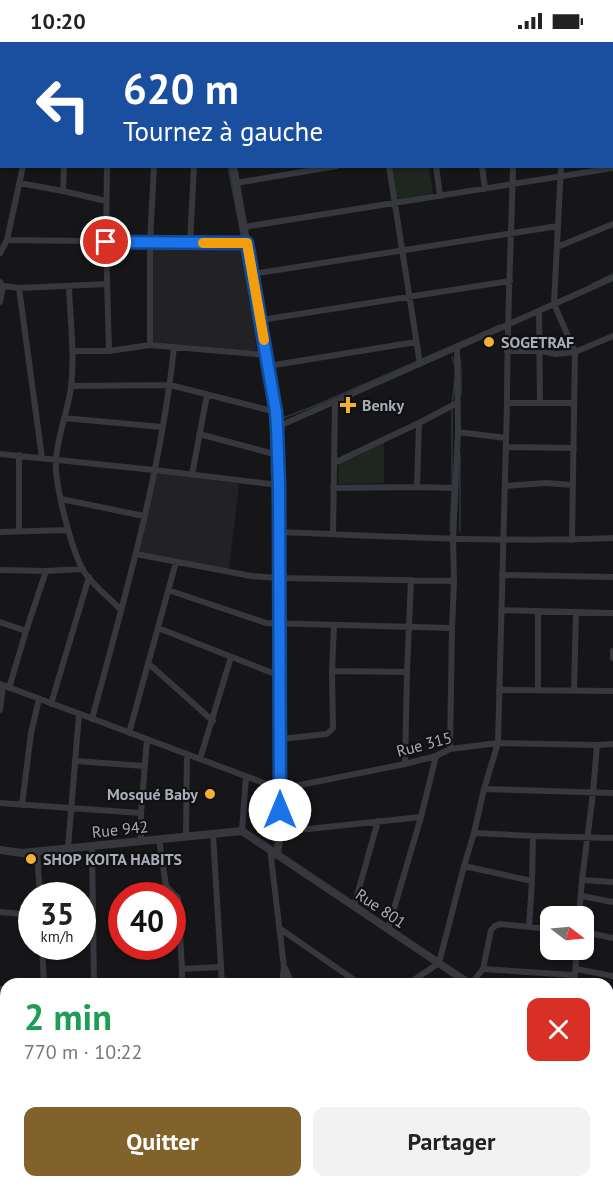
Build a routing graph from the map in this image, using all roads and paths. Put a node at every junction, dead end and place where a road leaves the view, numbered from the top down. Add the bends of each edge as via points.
1 (23, 168) edge
2 (64, 168) edge
3 (107, 168) edge
4 (154, 168) edge
5 (194, 168) edge
6 (233, 168) edge
7 (287, 168) edge
8 (325, 168) edge
9 (389, 168) edge
10 (436, 168) edge
11 (482, 168) edge
12 (513, 168) edge
13 (561, 168) edge
14 (613, 168) edge
15 (288, 174) junction
16 (561, 177) junction
17 (19, 183) junction
18 (236, 183) junction
19 (513, 185) junction
20 (485, 189) junction
21 (63, 191) junction
22 (440, 196) junction
23 (106, 201) junction
24 (395, 203) junction
25 (613, 224) edge
26 (558, 226) junction
27 (244, 227) junction
28 (512, 232) junction
29 (7, 240) junction
30 (106, 242) junction
31 (150, 242) junction
32 (190, 243) junction
33 (247, 243) junction
34 (557, 248) junction
35 (402, 250) junction
36 (0, 253) edge
37 (252, 274) junction
38 (613, 279) edge
39 (510, 281) junction
40 (2, 284) edge
41 (107, 284) junction
42 (69, 286) junction
43 (19, 288) junction
44 (409, 297) junction
45 (0, 302) edge
46 (554, 304) junction
47 (539, 311) junction
48 (261, 320) junction
49 (509, 324) junction
50 (613, 336) edge
51 (416, 342) junction
52 (150, 345) junction
53 (174, 347) junction
54 (457, 347) junction
55 (72, 351) junction
56 (109, 351) junction
57 (507, 351) junction
58 (540, 351) junction
59 (575, 352) junction
60 (267, 355) junction
61 (420, 364) junction
62 (268, 366) junction
63 (170, 385) junction
64 (71, 386) junction
65 (207, 395) junction
66 (334, 401) junction
67 (507, 403) junction
68 (540, 403) junction
69 (574, 403) junction
70 (457, 404) junction
71 (276, 412) junction
72 (64, 418) junction
73 (419, 423) junction
74 (162, 427) junction
75 (277, 427) junction
76 (458, 432) junction
77 (199, 434) junction
78 (506, 438) junction
79 (506, 447) junction
80 (574, 448) junction
81 (0, 454) edge
82 (18, 455) junction
83 (278, 455) junction
84 (42, 458) junction
85 (56, 460) junction
86 (334, 463) junction
87 (154, 470) junction
88 (192, 475) junction
89 (279, 485) junction
90 (573, 485) junction
91 (505, 486) junction
92 (417, 487) junction
93 (333, 488) junction
94 (455, 488) junction
95 (61, 499) junction
96 (144, 516) junction
97 (68, 530) junction
98 (0, 532) edge
99 (20, 532) junction
100 (279, 532) junction
101 (333, 534) junction
102 (613, 538) edge
103 (453, 539) junction
104 (503, 540) junction
105 (572, 540) junction
106 (136, 554) junction
107 (176, 562) junction
108 (83, 569) junction
109 (0, 570) edge
110 (46, 571) junction
111 (502, 575) junction
112 (89, 577) junction
113 (279, 578) junction
114 (613, 578) edge
115 (411, 580) junction
116 (454, 581) junction
117 (168, 590) junction
118 (121, 610) junction
119 (501, 610) junction
120 (538, 611) junction
121 (576, 612) junction
122 (613, 613) edge
123 (0, 622) edge
124 (280, 623) junction
125 (334, 625) junction
126 (409, 627) junction
127 (158, 628) junction
128 (452, 628) junction
129 (26, 631) junction
130 (613, 651) edge
131 (231, 657) junction
132 (613, 658) edge
133 (148, 663) junction
134 (332, 671) junction
135 (407, 672) junction
136 (280, 676) junction
137 (4, 686) edge
138 (499, 690) junction
139 (538, 690) junction
140 (574, 690) junction
141 (613, 691) edge
142 (39, 699) junction
143 (51, 704) junction
144 (0, 710) edge
145 (79, 714) junction
146 (92, 719) junction
147 (213, 721) junction
148 (129, 733) junction
149 (280, 739) junction
150 (147, 740) junction
151 (498, 743) junction
152 (613, 744) edge
153 (597, 745) junction
154 (450, 749) junction
155 (187, 754) junction
156 (436, 756) junction
157 (200, 759) junction
158 (75, 761) junction
159 (405, 764) junction
160 (145, 766) junction
161 (246, 777) junction
162 (280, 789) junction
163 (484, 789) junction
164 (593, 793) junction
165 (613, 793) edge
166 (0, 803) edge
167 (22, 805) junction
168 (71, 808) junction
169 (141, 813) junction
170 (421, 817) junction
171 (378, 821) junction
172 (242, 831) junction
173 (280, 832) junction
174 (474, 833) junction
175 (213, 834) junction
176 (186, 836) junction
177 (533, 836) junction
178 (588, 838) junction
179 (613, 838) edge
180 (159, 839) junction
181 (141, 841) junction
182 (92, 846) junction
183 (68, 848) junction
184 (270, 849) junction
185 (0, 850) edge
186 (37, 851) junction
187 (278, 855) junction
188 (464, 866) junction
189 (582, 880) junction
190 (532, 881) junction
191 (39, 882) edge
192 (613, 882) edge
193 (582, 896) junction
194 (613, 902) edge
195 (354, 906) junction
196 (580, 906) edge
197 (0, 912) edge
198 (18, 914) edge
199 (529, 927) junction
200 (279, 928) junction
201 (540, 928) edge
202 (388, 929) junction
203 (594, 934) edge
204 (613, 938) edge
205 (43, 960) edge
206 (576, 960) edge
207 (439, 963) junction
208 (221, 967) junction
209 (284, 967) junction
210 (182, 969) junction
211 (483, 969) junction
212 (575, 972) junction
213 (613, 976) edge
214 (44, 978) edge
215 (94, 978) edge
216 (182, 978) edge
217 (222, 978) edge
218 (283, 978) edge
219 (289, 978) edge
220 (351, 978) edge
221 (417, 978) edge
222 (461, 978) edge
223 (475, 978) edge
224 (574, 978) edge

1 - 17 street
2 - 21 street
3 - 23 street
4 - 31 street
5 - 32 street
6 - 18 street
7 - 15 street
8 - 15 street
9 - 24 street
10 - 22 street
11 - 20 street
12 - 19 street
13 - 16 street
14 - 16 street
15 - 18 street
16 - 19 street
16 - 26 street
17 - 21 street
17 - 29 street
18 - 27 street
19 - 20 street
19 - 28 street
20 - 22 street
21 - 23 street
22 - 24 street
23 - 30 street
24 - 27 street
24 - 35 street
25 - 34 street
26 - 28 street
26 - 34 street
27 - 33 street
28 - 35 street
28 - 39 street
29 - 30 street
29 - 36 street
30 - 31 street
30 - 41 street
31 - 32 street
31 - 52 street
32 - 33 street
33 - 37 street
34 - 46 street
35 - 37 street
35 - 44 street
37 - 48 street
38 - 46 street
39 - 44 street
39 - 49 street
40 - 43 street
40 - 45 street
41 - 42 street
41 - 56 street
42 - 43 street
42 - 55 street
43 - 84 street
44 - 48 street
44 - 51 street
46 - 47 street
46 - 59 street
47 - 49 street
47 - 58 street
48 - 60 street
49 - 54 street
49 - 57 street
50 - 59 street
51 - 61 street
51 - 62 street
52 - 53 street
52 - 56 street
53 - 60 street
53 - 63 street
54 - 61 street
54 - 70 street
55 - 56 street
55 - 64 street
57 - 58 street
57 - 67 street
58 - 59 street
58 - 68 street
59 - 69 street
60 - 62 street
61 - 66 street
62 - 71 street
63 - 64 street
63 - 65 street
63 - 74 street
64 - 72 street
65 - 71 street
65 - 77 street
66 - 75 street
66 - 86 street
67 - 68 street
67 - 78 street
68 - 69 street
69 - 80 street
70 - 73 street
70 - 76 street
71 - 75 street
72 - 74 street
72 - 85 street
73 - 86 street
73 - 92 street
74 - 87 street
75 - 83 street
76 - 78 street
76 - 94 street
77 - 83 street
77 - 88 street
78 - 79 street
79 - 80 street
79 - 91 street
80 - 90 street
81 - 82 street
82 - 84 street
82 - 99 street
83 - 89 street
84 - 85 street
85 - 87 street
85 - 95 street
86 - 93 street
87 - 88 street
87 - 96 street
88 - 89 street
89 - 100 street
90 - 91 street
90 - 105 street
91 - 104 street
92 - 93 street
92 - 94 street
93 - 101 street
94 - 103 street
95 - 96 street
95 - 97 street
96 - 106 street
97 - 99 street
97 - 108 street
98 - 99 street
100 - 101 street
100 - 113 street
101 - 103 street
102 - 105 street
103 - 104 street
103 - 116 street
104 - 105 street
104 - 111 street
106 - 107 street
106 - 118 street
107 - 113 street
107 - 117 street
108 - 110 street
108 - 112 street
109 - 110 street
110 - 129 street
111 - 114 street
111 - 119 street
112 - 118 street
112 - 143 street
113 - 115 street
113 - 124 street
115 - 116 street
115 - 126 street
116 - 128 street
117 - 124 street via 266,623
117 - 127 street
118 - 146 street
119 - 120 street
119 - 138 street
120 - 121 street
120 - 139 street
121 - 122 street
121 - 140 street
123 - 129 street
124 - 125 street
124 - 136 street
125 - 126 street
125 - 134 street
126 - 128 street
126 - 135 street
127 - 131 street
127 - 133 street
128 - 154 street
129 - 137 street
130 - 132 street
131 - 136 street
131 - 147 street
133 - 147 street
133 - 148 street
134 - 135 street
134 - 149 street via 333,728 327,734
135 - 159 street
136 - 149 street
137 - 142 street
137 - 144 street
138 - 139 street
138 - 151 street
139 - 140 street
140 - 141 street
142 - 143 street
142 - 167 street
143 - 145 street
145 - 146 street
145 - 158 street
146 - 148 street
147 - 157 street
148 - 150 street
149 - 162 street
150 - 155 street
150 - 160 street
151 - 153 street, Rue 315
151 - 154 street, Rue 315
151 - 163 street
152 - 153 street, Rue 315
153 - 164 street
154 - 156 street, Rue 315
155 - 157 street
155 - 176 street
156 - 159 street, Rue 315
156 - 170 street
157 - 161 street
158 - 160 street
158 - 168 street
159 - 162 street, Rue 315
160 - 169 street
161 - 162 street
161 - 172 street
162 - 173 street
163 - 164 street
163 - 174 street
164 - 165 street
164 - 178 street
166 - 167 street
167 - 168 street
168 - 169 street
168 - 183 street
169 - 181 street
170 - 171 street
170 - 202 street
171 - 173 street
171 - 195 street
172 - 175 street, Rue 942
172 - 184 street, Rue 801
173 - 187 street
174 - 177 street
174 - 188 street
175 - 176 street, Rue 942
175 - 208 street
176 - 180 street, Rue 942
177 - 178 street
177 - 190 street
178 - 179 street
178 - 189 street
180 - 181 street, Rue 942
180 - 210 street via 166,886 178,898
181 - 182 street, Rue 942
182 - 183 street, Rue 942
182 - 215 street
183 - 186 street, Rue 942
184 - 187 street, Rue 801
184 - 200 street
185 - 186 street, Rue 942
186 - 191 street
187 - 195 street, Rue 801
188 - 190 street
188 - 207 street
189 - 192 street
189 - 193 street
190 - 199 street
193 - 194 street
193 - 196 street
195 - 202 street, Rue 801
197 - 198 street
199 - 201 street
199 - 211 street via 495,926
200 - 209 street
200 - 220 street
202 - 207 street, Rue 801
203 - 204 street
205 - 214 street
206 - 212 street
207 - 221 street
207 - 222 street, Rue 801
208 - 210 street
208 - 217 street
209 - 218 street
209 - 219 street
210 - 216 street
211 - 212 street
211 - 223 street
212 - 213 street
212 - 224 street

